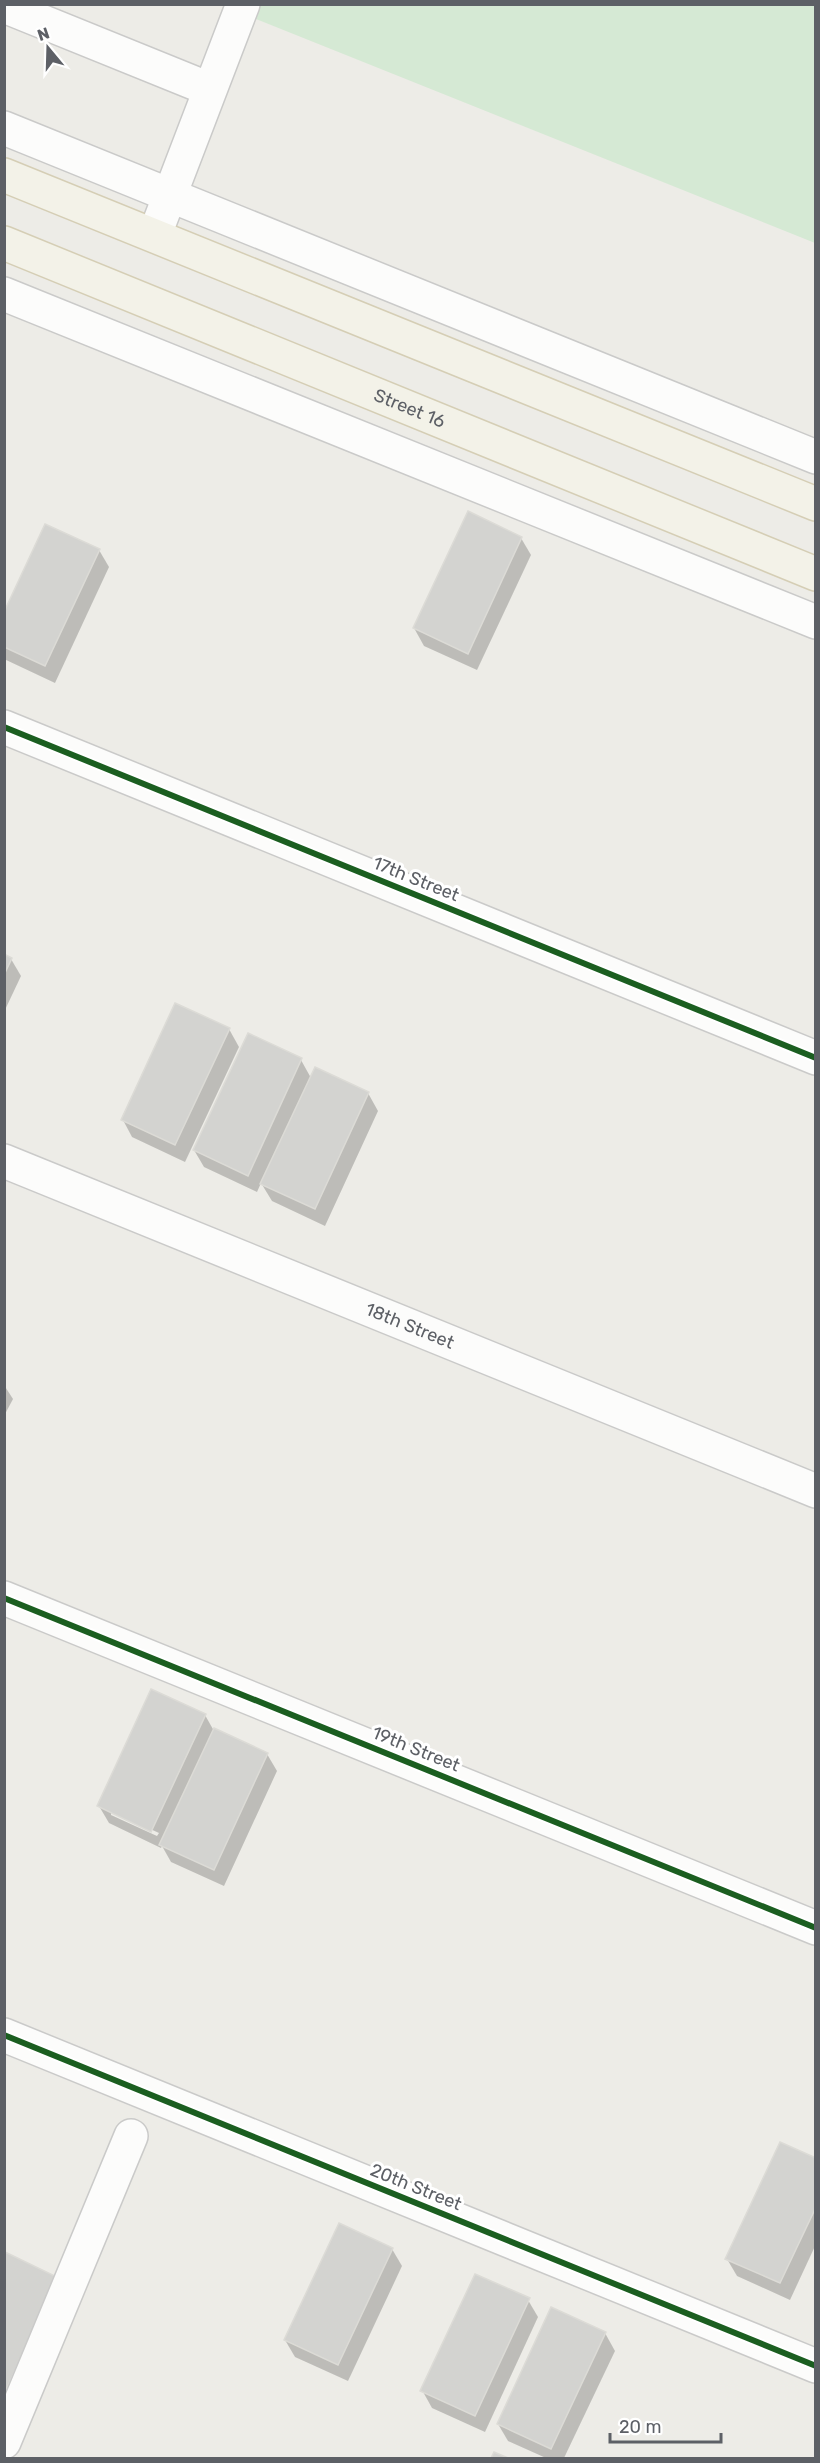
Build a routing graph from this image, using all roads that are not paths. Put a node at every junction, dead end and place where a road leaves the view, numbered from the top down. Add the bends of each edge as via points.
1 (243, 4) edge
2 (4, 6) edge
3 (209, 89) junction
4 (4, 128) edge
5 (4, 175) edge
6 (172, 194) junction
7 (155, 234) junction
8 (4, 243) edge
9 (4, 294) edge
10 (816, 457) edge
11 (816, 504) edge
12 (816, 574) edge
13 (816, 622) edge
14 (4, 727) edge
15 (816, 1058) edge
16 (4, 1161) edge
17 (816, 1491) edge
18 (4, 1599) edge
19 (816, 1928) edge
20 (4, 2035) edge
21 (131, 2136) dead end
22 (816, 2366) edge
23 (4, 2442) edge

1 - 3 street
2 - 3 street
3 - 6 street
4 - 6 street
5 - 7 main road
6 - 7 street
6 - 10 street
7 - 11 main road
8 - 12 main road, Street 16
9 - 13 street
14 - 15 street, 17th Street
16 - 17 street, 18th Street
18 - 19 street, 19th Street
20 - 22 street, 20th Street
21 - 23 street

